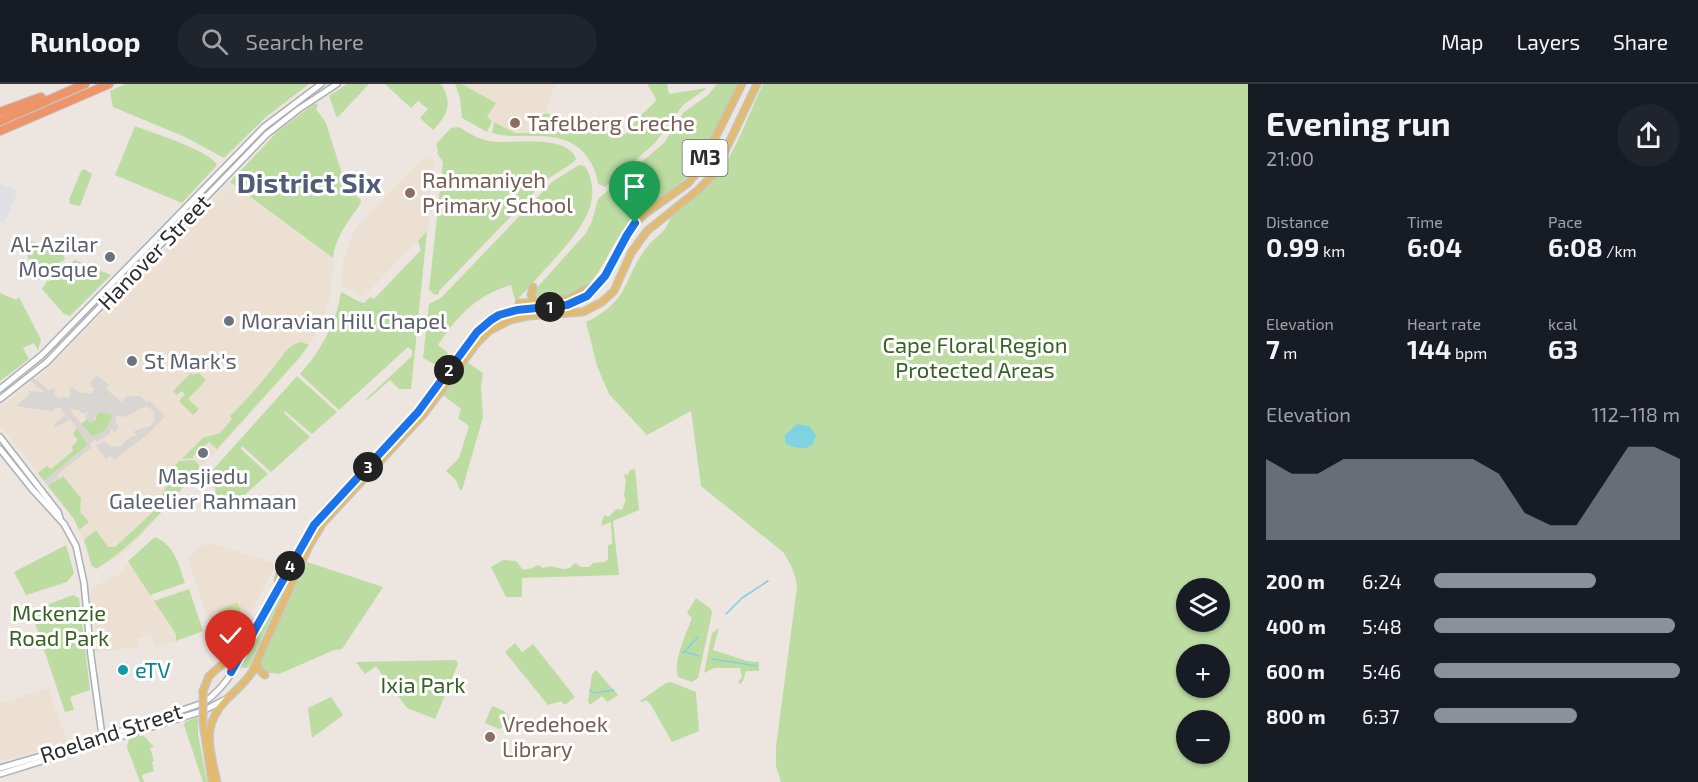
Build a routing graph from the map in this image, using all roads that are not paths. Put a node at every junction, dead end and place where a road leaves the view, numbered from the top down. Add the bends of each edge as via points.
1 (84, 84) edge
2 (109, 84) edge
3 (321, 84) edge
4 (337, 84) edge
5 (742, 84) edge
6 (758, 84) edge
7 (0, 112) edge
8 (0, 120) edge
9 (0, 131) edge
10 (602, 281) junction
11 (532, 287) dead end
12 (519, 303) dead end
13 (535, 303) junction
14 (0, 389) edge
15 (0, 399) edge
16 (0, 437) edge
17 (0, 449) edge
18 (61, 520) junction
19 (284, 560) dead end
20 (272, 598) junction
21 (254, 629) junction
22 (257, 660) junction
23 (265, 675) dead end
24 (228, 698) junction
25 (103, 740) junction
26 (0, 768) edge
27 (0, 774) edge
28 (212, 782) edge
29 (217, 782) edge

1 - 7 highway
1 - 8 highway
2 - 9 highway
3 - 14 main road, Hanover Street via 264,127 42,355
4 - 15 main road, Hanover Street via 267,134 47,362
5 - 10 main road, M3 via 699,170 635,223
6 - 22 main road, M3 via 714,174 647,231 631,253 614,291 583,312 510,320 477,343 423,416 323,523
10 - 13 main road via 568,299
10 - 20 main road, M3 via 573,303 506,313 483,325 418,412 318,519
11 - 13 main road
12 - 13 main road
16 - 18 main road
17 - 18 main road
18 - 25 main road via 75,546 84,583
19 - 20 main road
20 - 21 main road, M3
21 - 25 main road, Roeland Street via 214,695
21 - 28 main road, M3, bridge via 237,652 209,676 203,691 203,723
22 - 23 main road via 258,669
22 - 24 main road, M3 via 248,677
24 - 25 main road, Roeland Street via 203,711
24 - 29 main road, M3 via 216,711 209,728
25 - 26 main road, Roeland Street
25 - 27 main road, Roeland Street

